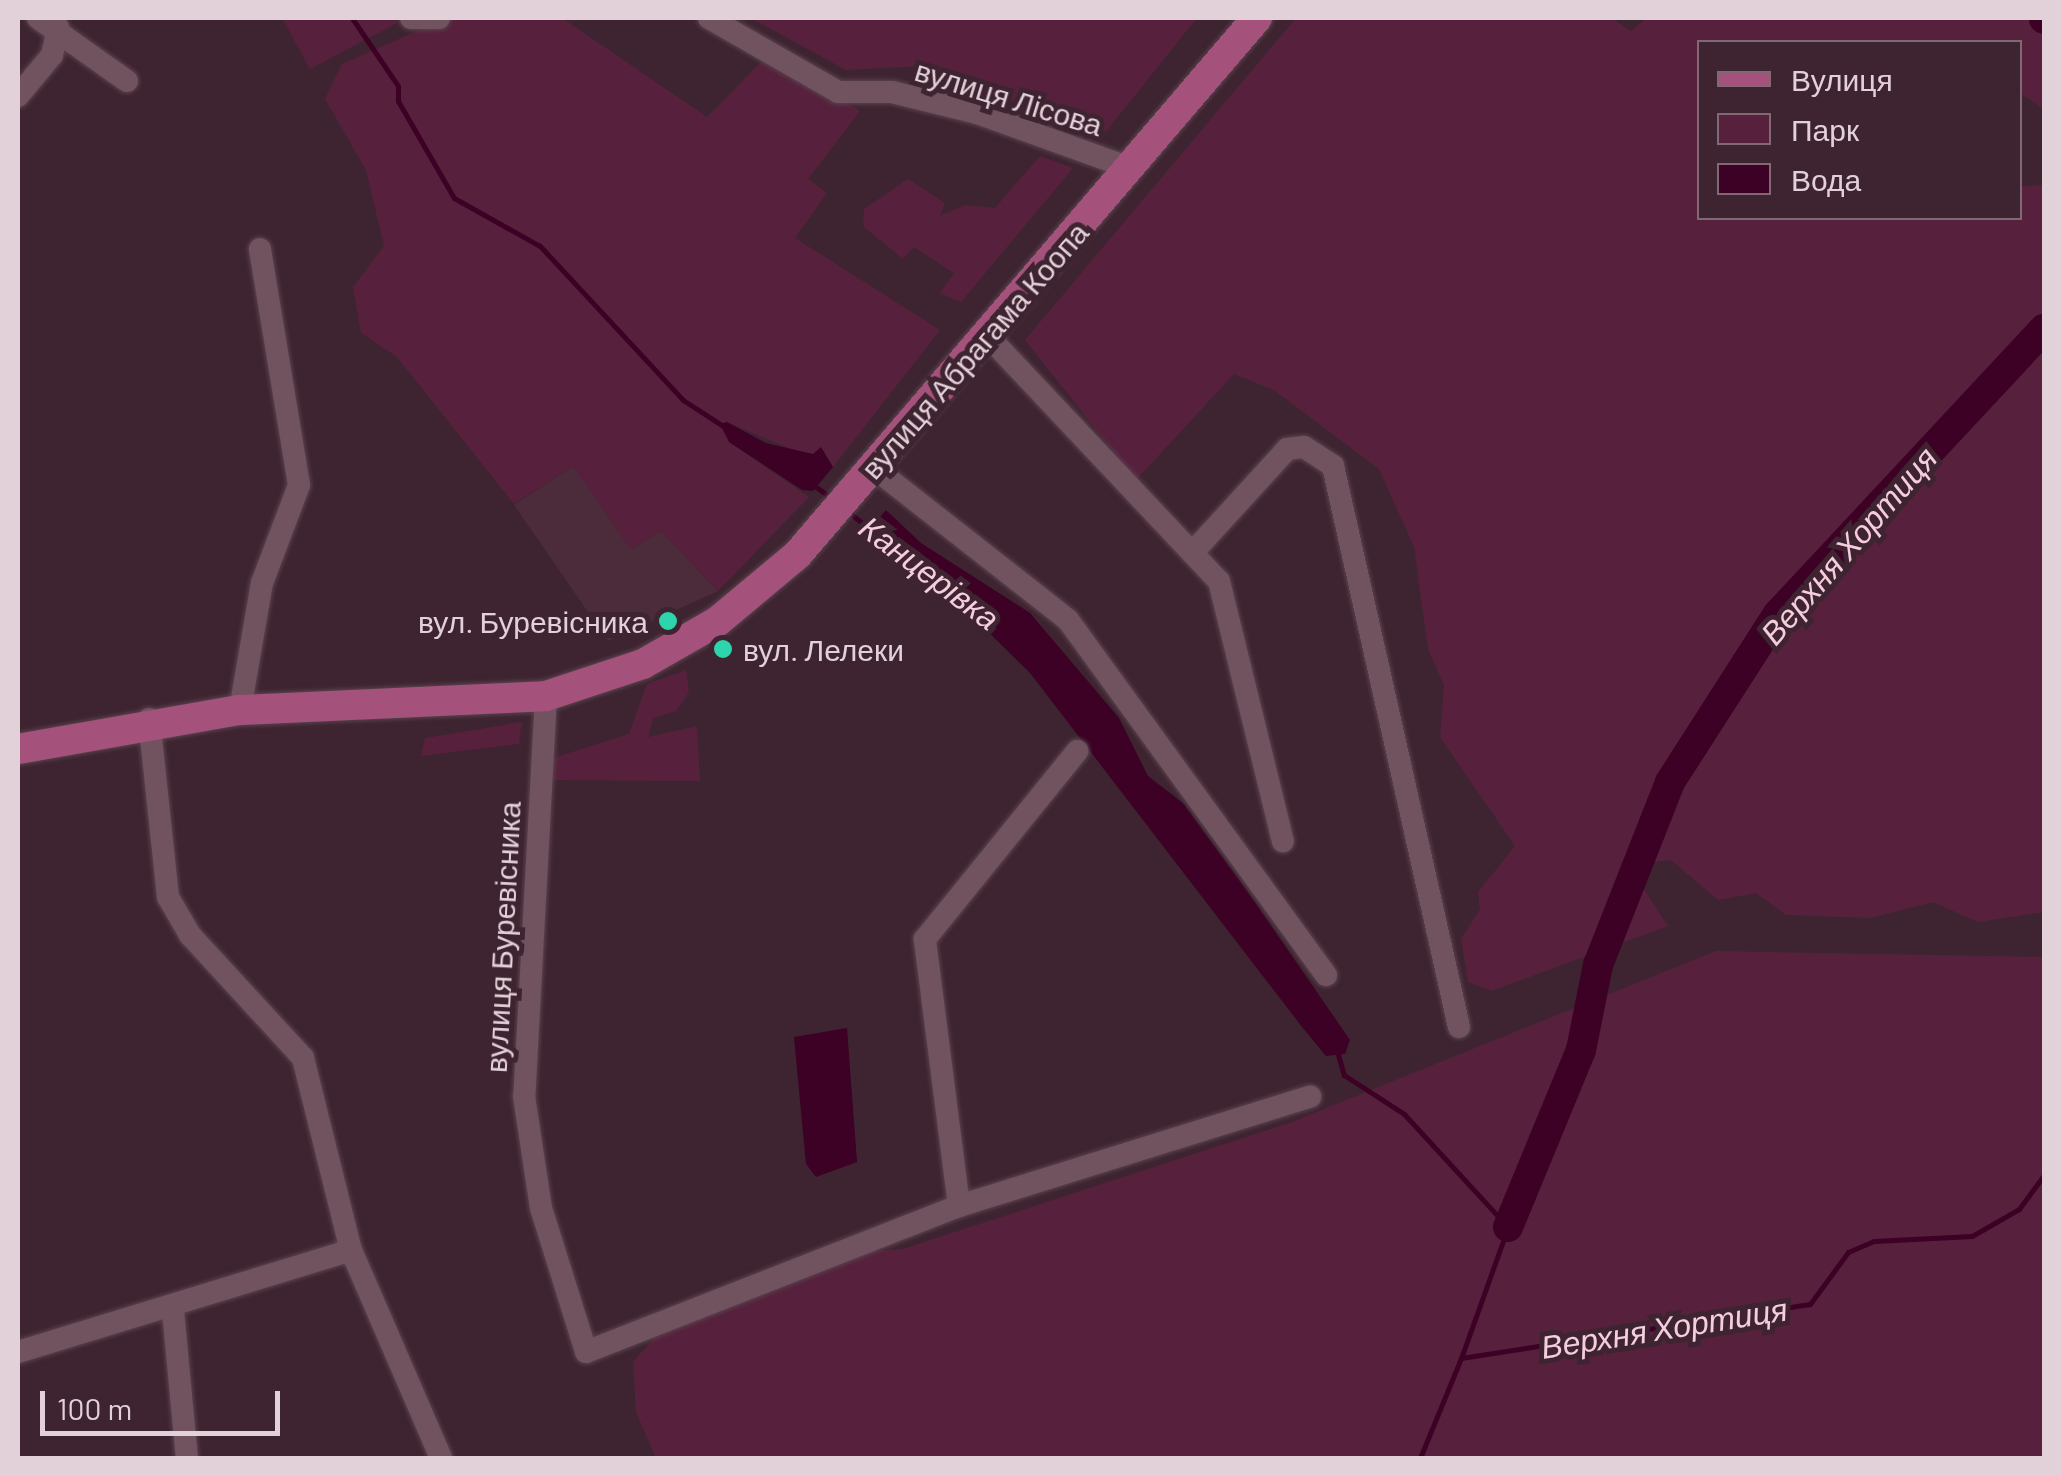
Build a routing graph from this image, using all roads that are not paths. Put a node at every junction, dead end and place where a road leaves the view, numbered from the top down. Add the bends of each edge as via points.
1 (411, 18) edge
2 (439, 18) edge
3 (709, 18) edge
4 (1257, 18) edge
5 (48, 23) edge
6 (127, 81) dead end
7 (18, 96) edge
8 (1130, 168) junction
9 (260, 248) dead end
10 (986, 333) junction
11 (873, 467) junction
12 (1194, 551) junction
13 (546, 696) junction
14 (240, 710) junction
15 (149, 719) junction
16 (18, 749) edge
17 (1077, 751) dead end
18 (1283, 841) dead end
19 (1326, 975) dead end
20 (1459, 1026) dead end
21 (1310, 1097) dead end
22 (960, 1206) junction
23 (351, 1250) junction
24 (173, 1311) junction
25 (18, 1352) edge
26 (186, 1458) edge
27 (441, 1458) edge

1 - 2 street
3 - 8 street, вулиця Лісова via 838,92 892,92 977,113
4 - 8 main road, вулиця Абрагама Коопа
5 - 6 street
5 - 7 street via 52,55
8 - 10 main road, вулиця Абрагама Коопа
9 - 14 street via 300,485 262,584
10 - 11 main road, вулиця Абрагама Коопа
10 - 12 street
11 - 13 main road, вулиця Абрагама Коопа via 798,554 718,620 643,664
11 - 19 street via 1068,620
12 - 18 street via 1227,596
12 - 20 street via 1286,449 1324,457 1342,481
13 - 14 main road, вулиця Абрагама Коопа
13 - 22 street, вулиця Буревісника via 524,1096 541,1208 586,1352
14 - 15 main road, вулиця Абрагама Коопа
15 - 16 main road, вулиця Абрагама Коопа
15 - 23 street via 168,897 190,935 302,1058
17 - 22 street via 925,939
21 - 22 street
23 - 24 street
23 - 27 street
24 - 25 street
24 - 26 street

